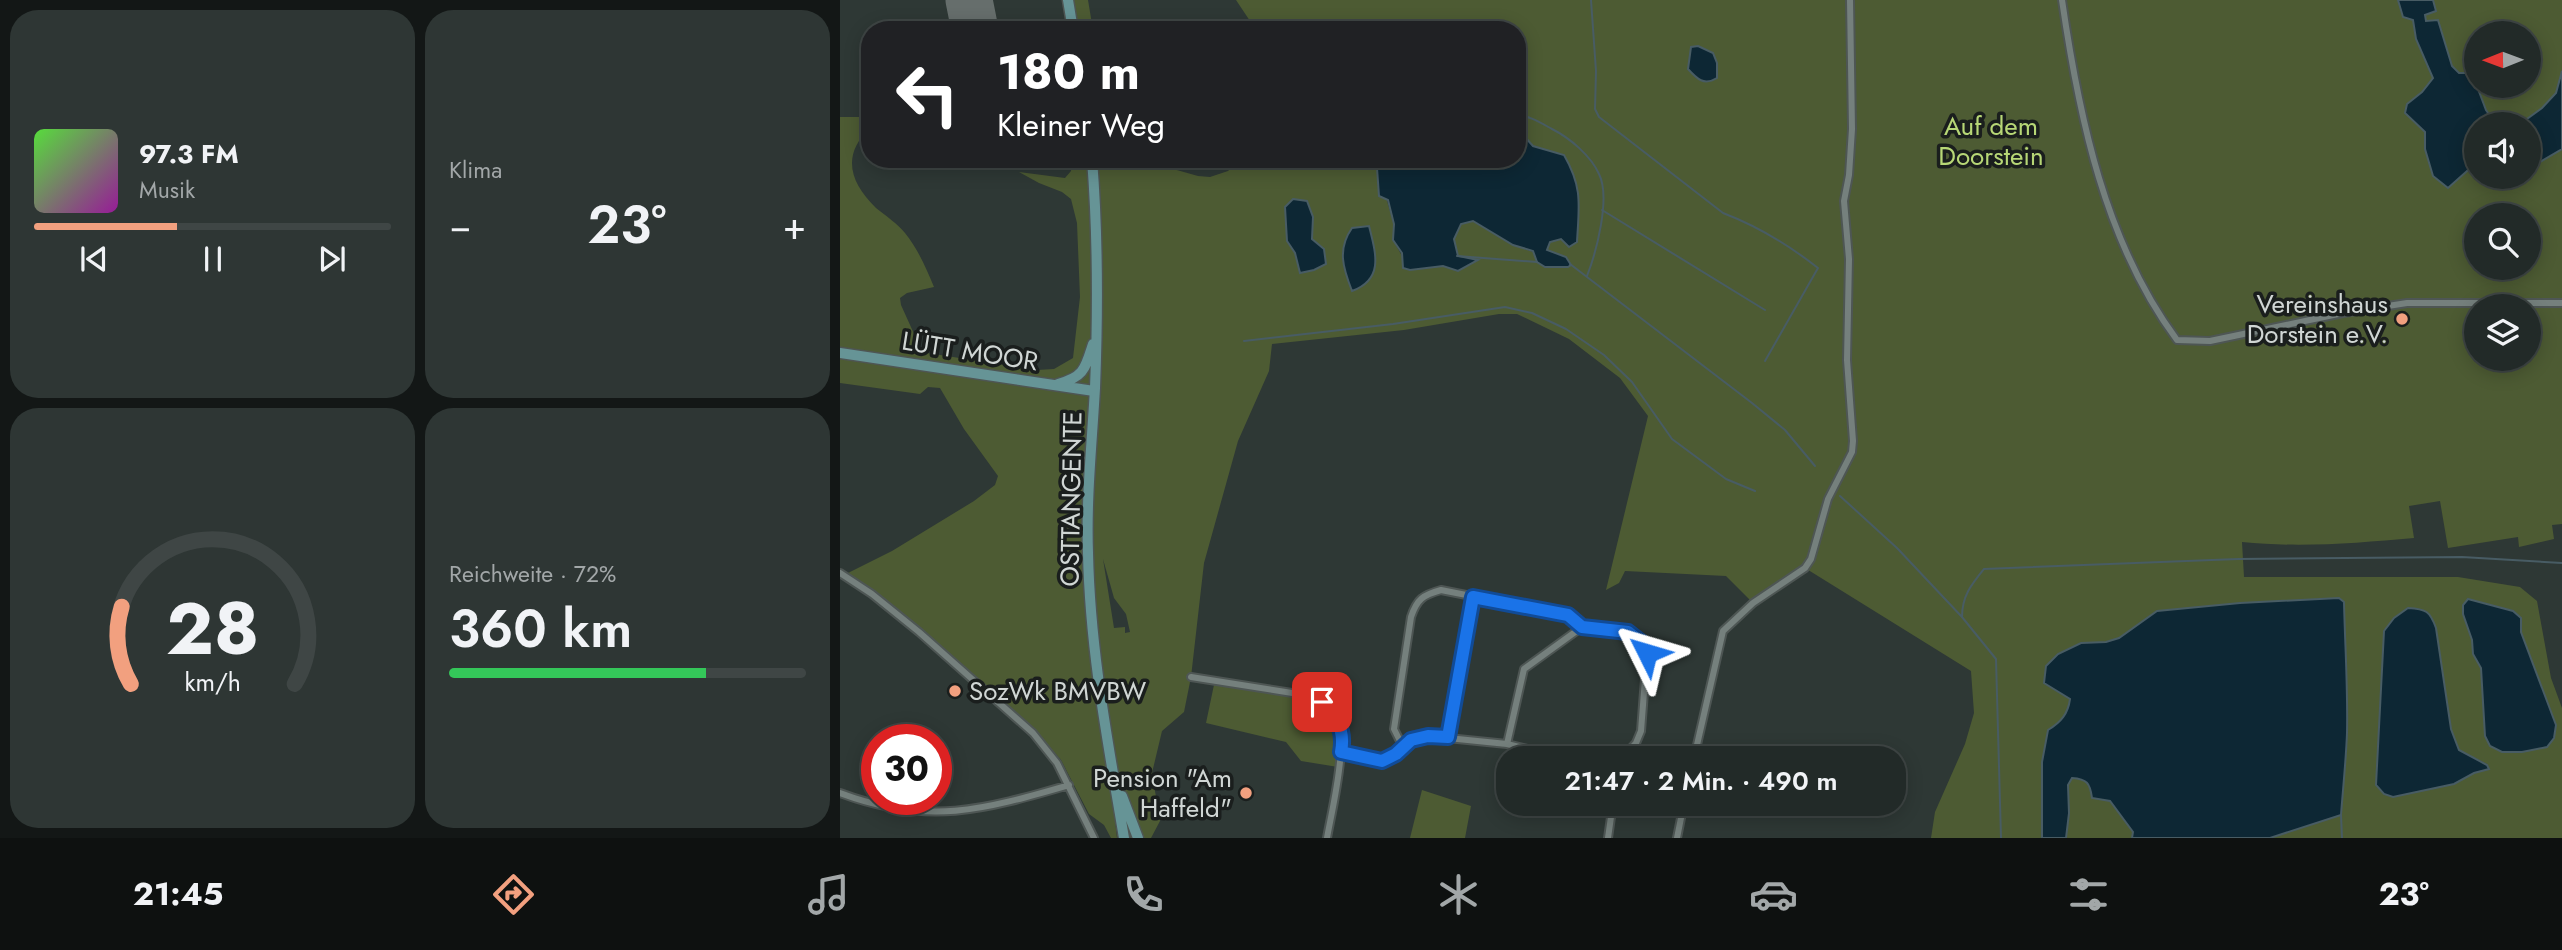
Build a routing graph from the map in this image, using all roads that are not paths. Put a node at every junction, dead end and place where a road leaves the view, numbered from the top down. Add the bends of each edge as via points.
1 (1068, 0) edge
2 (1850, 0) edge
3 (2062, 0) edge
4 (1072, 21) edge
5 (1093, 168) edge
6 (2562, 303) edge
7 (1096, 332) junction
8 (840, 353) edge
9 (1054, 385) junction
10 (1094, 391) junction
11 (840, 573) edge
12 (1473, 597) junction
13 (1582, 627) junction
14 (1191, 677) dead end
15 (1448, 737) junction
16 (1405, 744) junction
17 (1507, 744) junction
18 (1515, 746) edge
19 (1633, 746) edge
20 (1697, 746) edge
21 (1341, 752) junction
22 (1109, 755) junction
23 (1069, 785) junction
24 (840, 793) edge
25 (1611, 816) edge
26 (1681, 816) edge
27 (1094, 838) edge
28 (1124, 838) edge
29 (1138, 838) edge
30 (1327, 838) edge
31 (1608, 838) edge
32 (1677, 838) edge

1 - 4 main road
2 - 20 street via 1852,129 1844,201 1852,452 1831,492 1805,568 1753,603 1723,631
3 - 6 street via 2083,116 2121,240 2140,283 2177,340 2210,341 2406,303
5 - 7 main road, OSTTANGENTE
7 - 9 main road via 1085,369 1075,379
7 - 10 main road, OSTTANGENTE
8 - 9 main road, LÜTT MOOR
9 - 10 main road, LÜTT MOOR
10 - 22 main road, OSTTANGENTE via 1087,551 1091,636
11 - 23 street via 919,632 1033,733
12 - 13 street via 1568,615
12 - 15 street
12 - 16 street via 1441,590 1415,604 1394,729
13 - 17 street via 1524,669
13 - 19 street via 1628,632 1647,653 1641,732
14 - 21 street via 1305,695 1322,702 1334,712
15 - 16 street via 1428,736
15 - 17 street
16 - 21 street via 1382,761
17 - 18 street
21 - 30 street
22 - 28 main road, OSTTANGENTE
22 - 29 main road
23 - 24 street via 996,807 958,812 912,812
23 - 27 street
25 - 31 street
26 - 32 street

